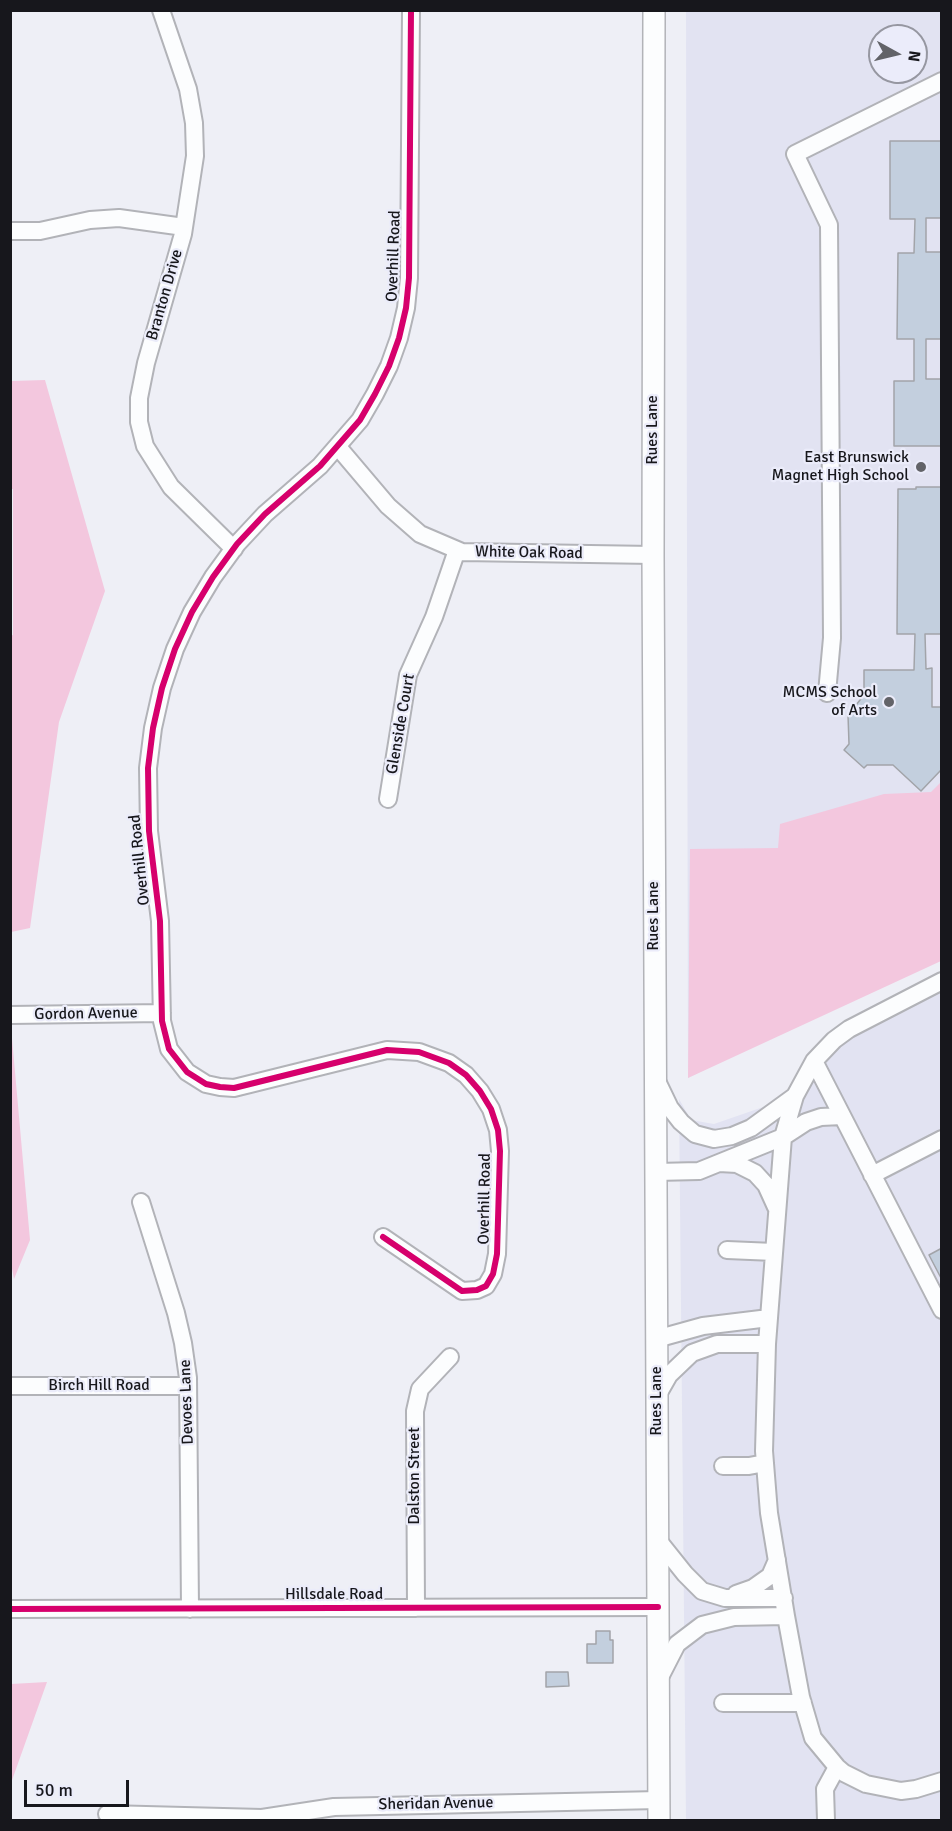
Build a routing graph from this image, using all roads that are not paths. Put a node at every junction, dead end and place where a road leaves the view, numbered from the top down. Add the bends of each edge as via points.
1 (161, 10) edge
2 (411, 10) edge
3 (654, 10) edge
4 (942, 81) edge
5 (184, 227) junction
6 (10, 231) edge
7 (338, 447) junction
8 (234, 549) junction
9 (457, 550) junction
10 (653, 555) junction
11 (827, 693) dead end
12 (388, 799) dead end
13 (942, 981) edge
14 (162, 1013) junction
15 (10, 1016) edge
16 (814, 1061) junction
17 (655, 1078) junction
18 (795, 1095) junction
19 (842, 1116) junction
20 (783, 1137) junction
21 (942, 1139) edge
22 (718, 1162) junction
23 (656, 1172) junction
24 (872, 1175) junction
25 (141, 1203) dead end
26 (777, 1209) junction
27 (382, 1237) dead end
28 (727, 1250) dead end
29 (774, 1252) junction
30 (942, 1310) edge
31 (769, 1318) junction
32 (656, 1339) junction
33 (767, 1344) junction
34 (450, 1357) dead end
35 (10, 1386) edge
36 (188, 1386) junction
37 (657, 1396) junction
38 (765, 1463) junction
39 (723, 1466) dead end
40 (657, 1539) junction
41 (777, 1560) junction
42 (725, 1598) junction
43 (784, 1598) junction
44 (658, 1607) junction
45 (416, 1608) junction
46 (10, 1609) edge
47 (190, 1609) junction
48 (786, 1616) junction
49 (658, 1682) junction
50 (723, 1703) dead end
51 (803, 1703) junction
52 (837, 1767) junction
53 (940, 1785) edge
54 (659, 1810) edge
55 (107, 1814) dead end
56 (826, 1821) edge

1 - 5 street, Branton Drive via 188,89 194,123 195,156
2 - 7 street, Overhill Road via 410,278 406,308 399,338 375,394
3 - 10 main road, Rues Lane
4 - 11 street via 795,154 829,225 832,638
5 - 6 street via 119,218 40,231
5 - 8 street, Branton Drive via 146,363 139,422 145,446 171,487
7 - 8 street, Overhill Road via 265,514
7 - 9 street, White Oak Road via 388,506 420,534
8 - 14 street, Overhill Road via 197,604 175,650 153,728 148,809 160,921
9 - 10 street, White Oak Road
9 - 12 street, Glenside Court via 434,617 408,675
10 - 17 main road, Rues Lane
13 - 16 street via 849,1029
14 - 15 street, Gordon Avenue
14 - 27 street, Overhill Road via 164,1036 177,1062 193,1077 220,1088 249,1086 387,1050 429,1054 466,1076 480,1091 498,1130 498,1254 493,1274 486,1286 462,1291
16 - 18 street
16 - 19 street
17 - 18 street via 681,1122 695,1134 714,1139 751,1128
17 - 23 main road, Rues Lane
18 - 20 street
19 - 20 street via 806,1122
19 - 24 street
20 - 22 street
20 - 26 street
21 - 24 street
22 - 23 street via 699,1171
22 - 26 street via 737,1164 755,1173 766,1185
23 - 32 main road, Rues Lane
24 - 30 street
25 - 36 street, Devoes Lane via 176,1313
26 - 29 street
28 - 29 street
29 - 31 street
31 - 32 street via 703,1326
31 - 33 street
32 - 37 main road, Rues Lane
33 - 37 street via 717,1344 692,1353 669,1375
33 - 38 street
34 - 45 street, Dalston Street via 420,1389 415,1411
35 - 36 street, Birch Hill Road
36 - 47 street, Devoes Lane
37 - 40 main road, Rues Lane
38 - 39 street
38 - 41 street
40 - 42 street via 702,1591
40 - 44 main road, Rues Lane
41 - 42 street via 770,1575 753,1588
41 - 43 street
42 - 43 street
43 - 48 street
44 - 45 street, Hillsdale Road
44 - 49 main road, Rues Lane
45 - 47 street, Hillsdale Road
46 - 47 street, Hillsdale Road
48 - 49 street via 734,1617 702,1625 677,1644
48 - 51 street
49 - 54 main road, Rues Lane
50 - 51 street
51 - 52 street via 813,1738
52 - 53 street via 866,1785 889,1790
52 - 56 street via 825,1789
54 - 55 street, Sheridan Avenue via 334,1807 262,1818

